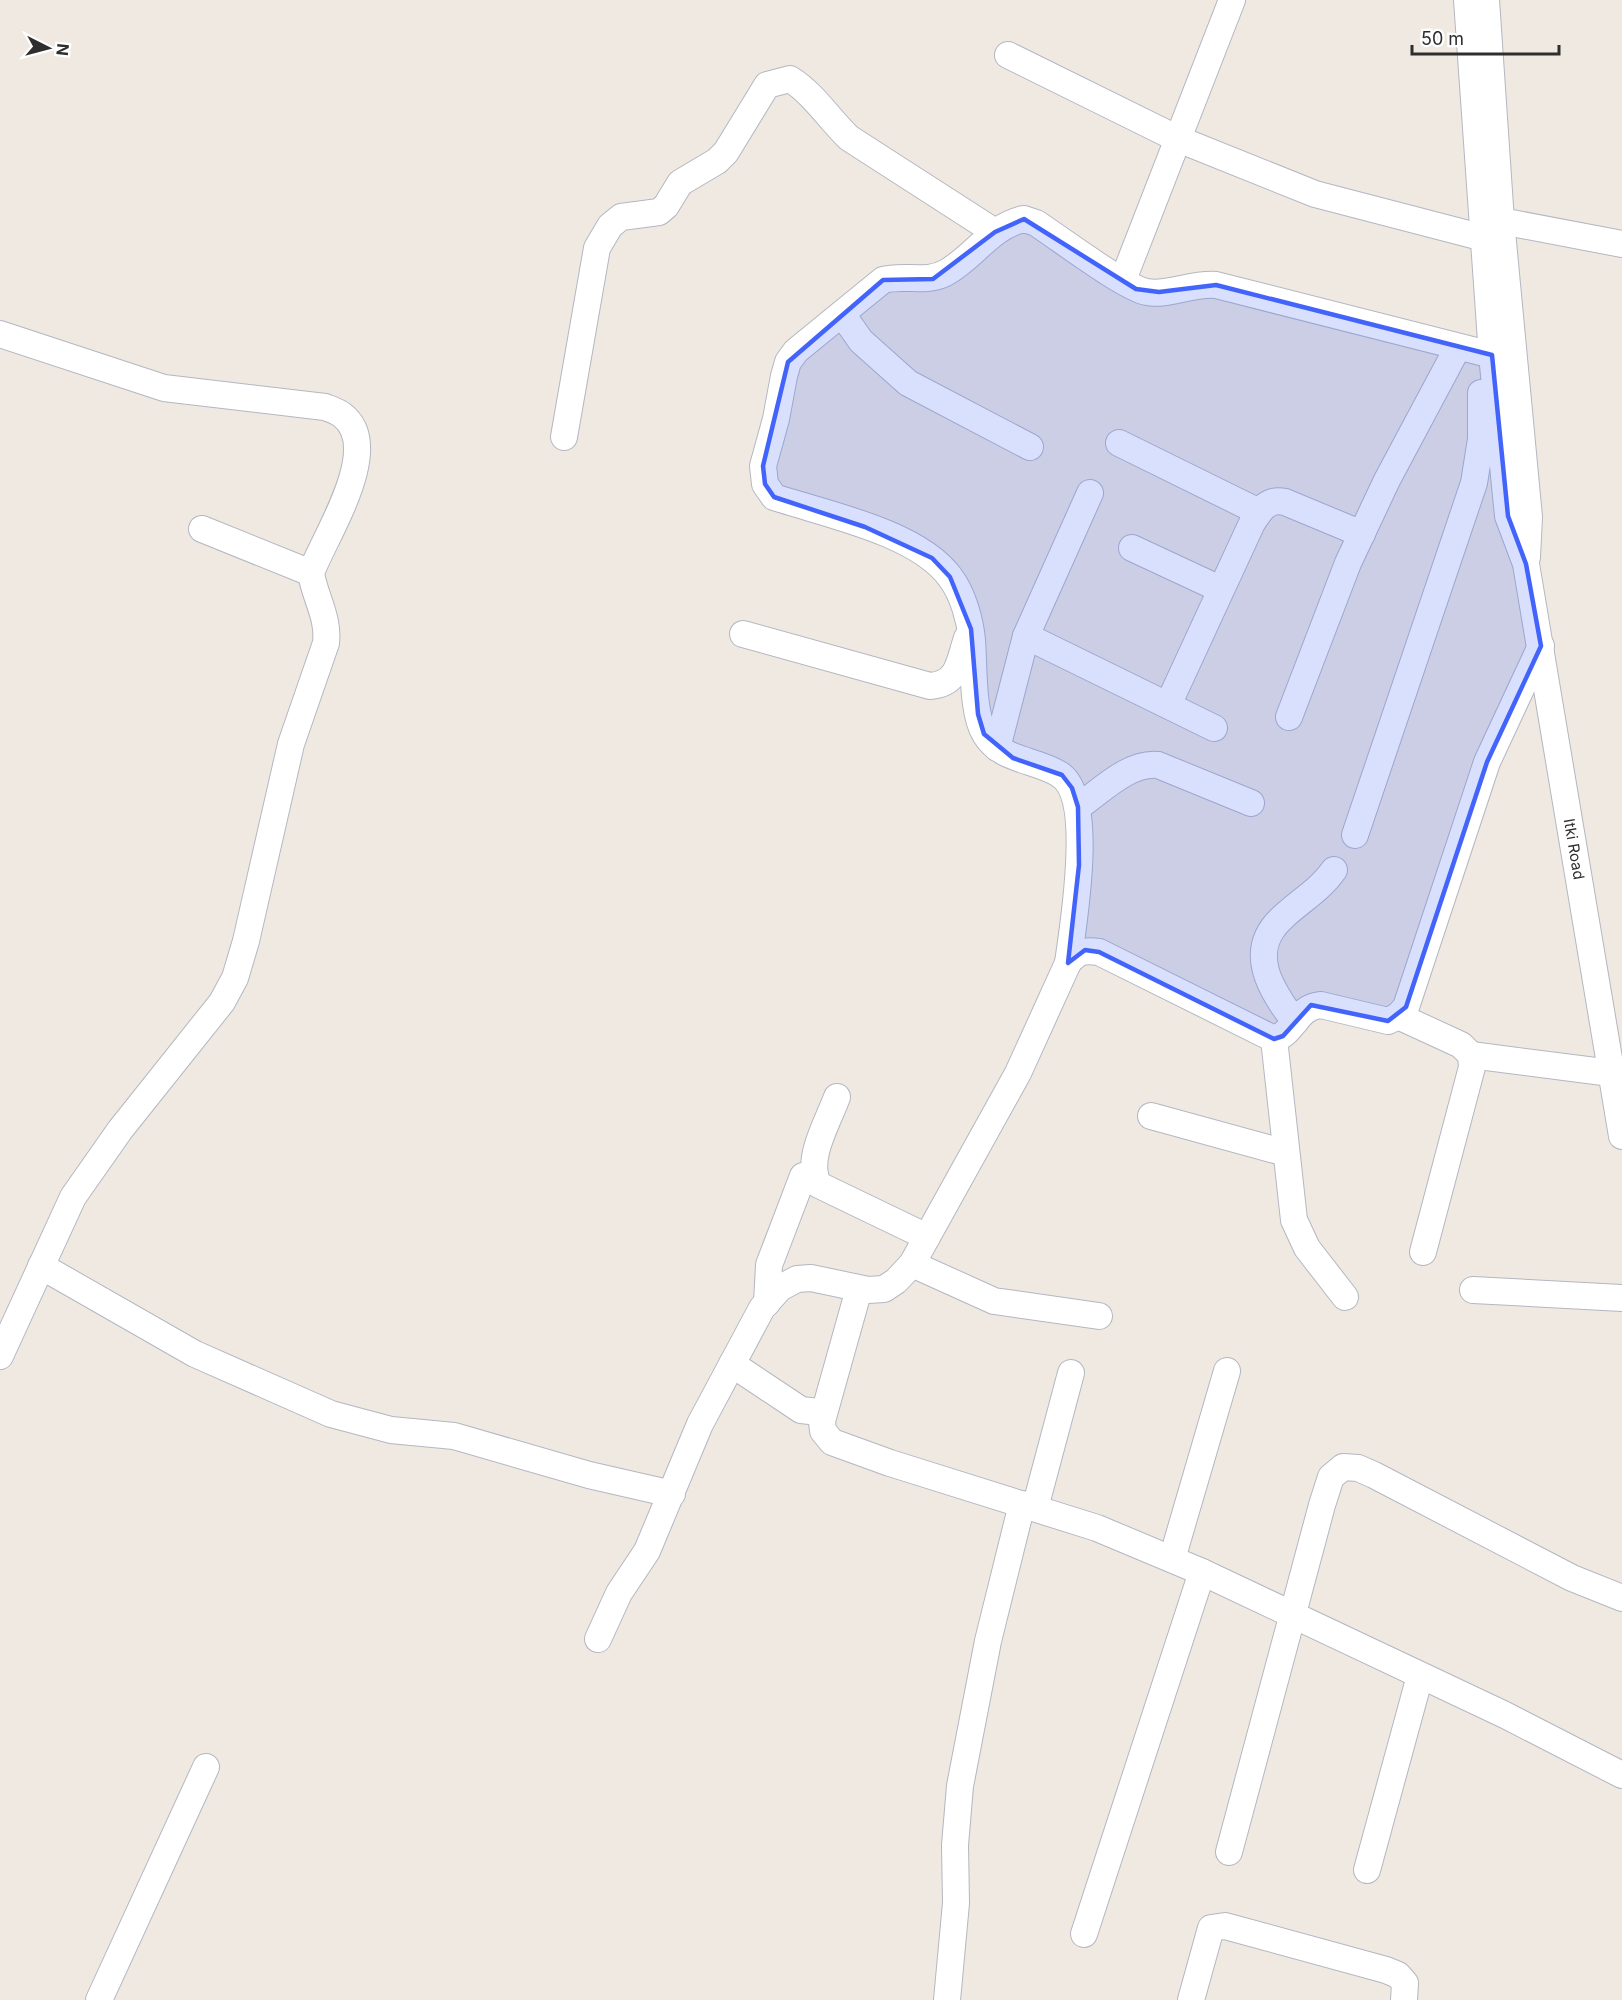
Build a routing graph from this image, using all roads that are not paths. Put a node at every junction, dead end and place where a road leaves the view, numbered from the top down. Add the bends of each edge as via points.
1 (1232, 0) edge
2 (1467, 0) edge
3 (1486, 0) edge
4 (1008, 55) dead end
5 (1178, 139) junction
6 (1492, 230) junction
7 (996, 232) junction
8 (1622, 244) edge
9 (1123, 280) junction
10 (842, 314) junction
11 (0, 334) edge
12 (1477, 352) junction
13 (564, 437) dead end
14 (1119, 443) dead end
15 (1030, 447) dead end
16 (1090, 493) dead end
17 (1259, 512) junction
18 (202, 529) dead end
19 (1362, 534) junction
20 (1132, 548) dead end
21 (1526, 564) junction
22 (311, 573) junction
23 (1220, 589) junction
24 (970, 629) junction
25 (743, 634) dead end
26 (1026, 636) junction
27 (1541, 646) junction
28 (1168, 705) junction
29 (1288, 717) dead end
30 (1214, 728) dead end
31 (997, 748) junction
32 (1251, 802) dead end
33 (1078, 807) junction
34 (1355, 835) dead end
35 (1334, 870) dead end
36 (1068, 963) junction
37 (1398, 1016) junction
38 (1294, 1022) junction
39 (1274, 1039) junction
40 (1471, 1055) junction
41 (1611, 1073) junction
42 (837, 1097) dead end
43 (1151, 1116) dead end
44 (1622, 1136) edge
45 (1286, 1153) junction
46 (803, 1176) dead end
47 (927, 1237) junction
48 (1423, 1252) dead end
49 (912, 1264) junction
50 (41, 1266) junction
51 (860, 1288) junction
52 (1473, 1290) dead end
53 (1346, 1298) dead end
54 (1622, 1298) edge
55 (767, 1302) junction
56 (1099, 1316) dead end
57 (0, 1356) edge
58 (732, 1364) junction
59 (1227, 1371) dead end
60 (1071, 1373) dead end
61 (822, 1420) junction
62 (672, 1494) junction
63 (1028, 1506) junction
64 (1172, 1560) junction
65 (1202, 1572) junction
66 (1622, 1598) edge
67 (1294, 1616) junction
68 (598, 1639) dead end
69 (1420, 1676) junction
70 (206, 1767) dead end
71 (1622, 1774) edge
72 (1229, 1852) dead end
73 (1367, 1870) dead end
74 (1084, 1934) dead end
75 (99, 2000) edge
76 (947, 2000) edge
77 (1192, 2000) edge
78 (1404, 2000) edge

1 - 5 street
2 - 6 street
3 - 6 street
4 - 5 street
5 - 6 street via 1315,194
5 - 9 street
6 - 8 street
6 - 12 street
6 - 21 street via 1529,517
7 - 9 street via 1024,219 1036,223
7 - 10 street via 949,272 933,279 896,276 883,280
7 - 13 street via 849,138 803,87 790,79 767,85 717,161 680,183 659,212 621,217 602,237
9 - 12 street via 1148,293 1216,285
10 - 15 street via 861,340 908,383
10 - 24 street via 788,362 763,466 765,484 774,497 865,527 932,558 960,595
11 - 22 street via 164,388 306,403 343,416 354,432 357,455 353,479
12 - 19 street via 1387,480
12 - 21 street via 1508,516
12 - 34 street via 1481,439 1476,473
14 - 17 street
16 - 26 street
17 - 19 street via 1275,500
17 - 23 street
18 - 22 street
19 - 29 street
20 - 23 street
21 - 27 street, Itki Road
22 - 50 street via 328,626 326,643 291,744 235,978 222,1002 90,1171 73,1197
23 - 28 street
24 - 25 street via 954,677 944,685 930,686
24 - 31 street via 978,714 984,734
26 - 28 street
26 - 31 street
27 - 37 street via 1486,762 1406,1006
27 - 41 street, Itki Road
28 - 30 street
31 - 33 street via 1013,758 1062,775 1072,788
32 - 33 street via 1158,765 1145,764
33 - 36 street via 1078,886
35 - 38 street via 1314,894 1283,917 1268,939 1263,957 1273,993
36 - 39 street via 1085,950 1099,952
36 - 47 street via 1018,1073
37 - 38 street via 1388,1021 1311,1005
37 - 40 street via 1461,1045
38 - 39 street via 1283,1036
39 - 45 street
40 - 41 street
40 - 48 street via 1472,1068
41 - 44 street, Itki Road
42 - 47 street via 813,1163 813,1175 819,1185
43 - 45 street
45 - 53 street via 1297,1231
46 - 55 street via 769,1265
47 - 49 street
49 - 51 street via 884,1289
49 - 56 street via 994,1301
50 - 57 street
50 - 62 street via 195,1354 331,1413 391,1430 454,1436
51 - 55 street via 797,1279 780,1288
51 - 61 street
52 - 54 street
55 - 58 street
58 - 61 street via 801,1410 819,1412
58 - 62 street via 700,1424
59 - 64 street
60 - 63 street
61 - 63 street via 827,1437 845,1448
62 - 68 street via 647,1551 620,1593
63 - 64 street via 1096,1528
63 - 76 street via 988,1641 960,1786 956,1903
64 - 65 street
65 - 67 street
65 - 74 street
66 - 67 street via 1572,1578 1374,1475 1343,1467 1331,1477
67 - 69 street
67 - 72 street
69 - 71 street
69 - 73 street
70 - 75 street
77 - 78 street via 1211,1928 1225,1926 1386,1970 1405,1983

